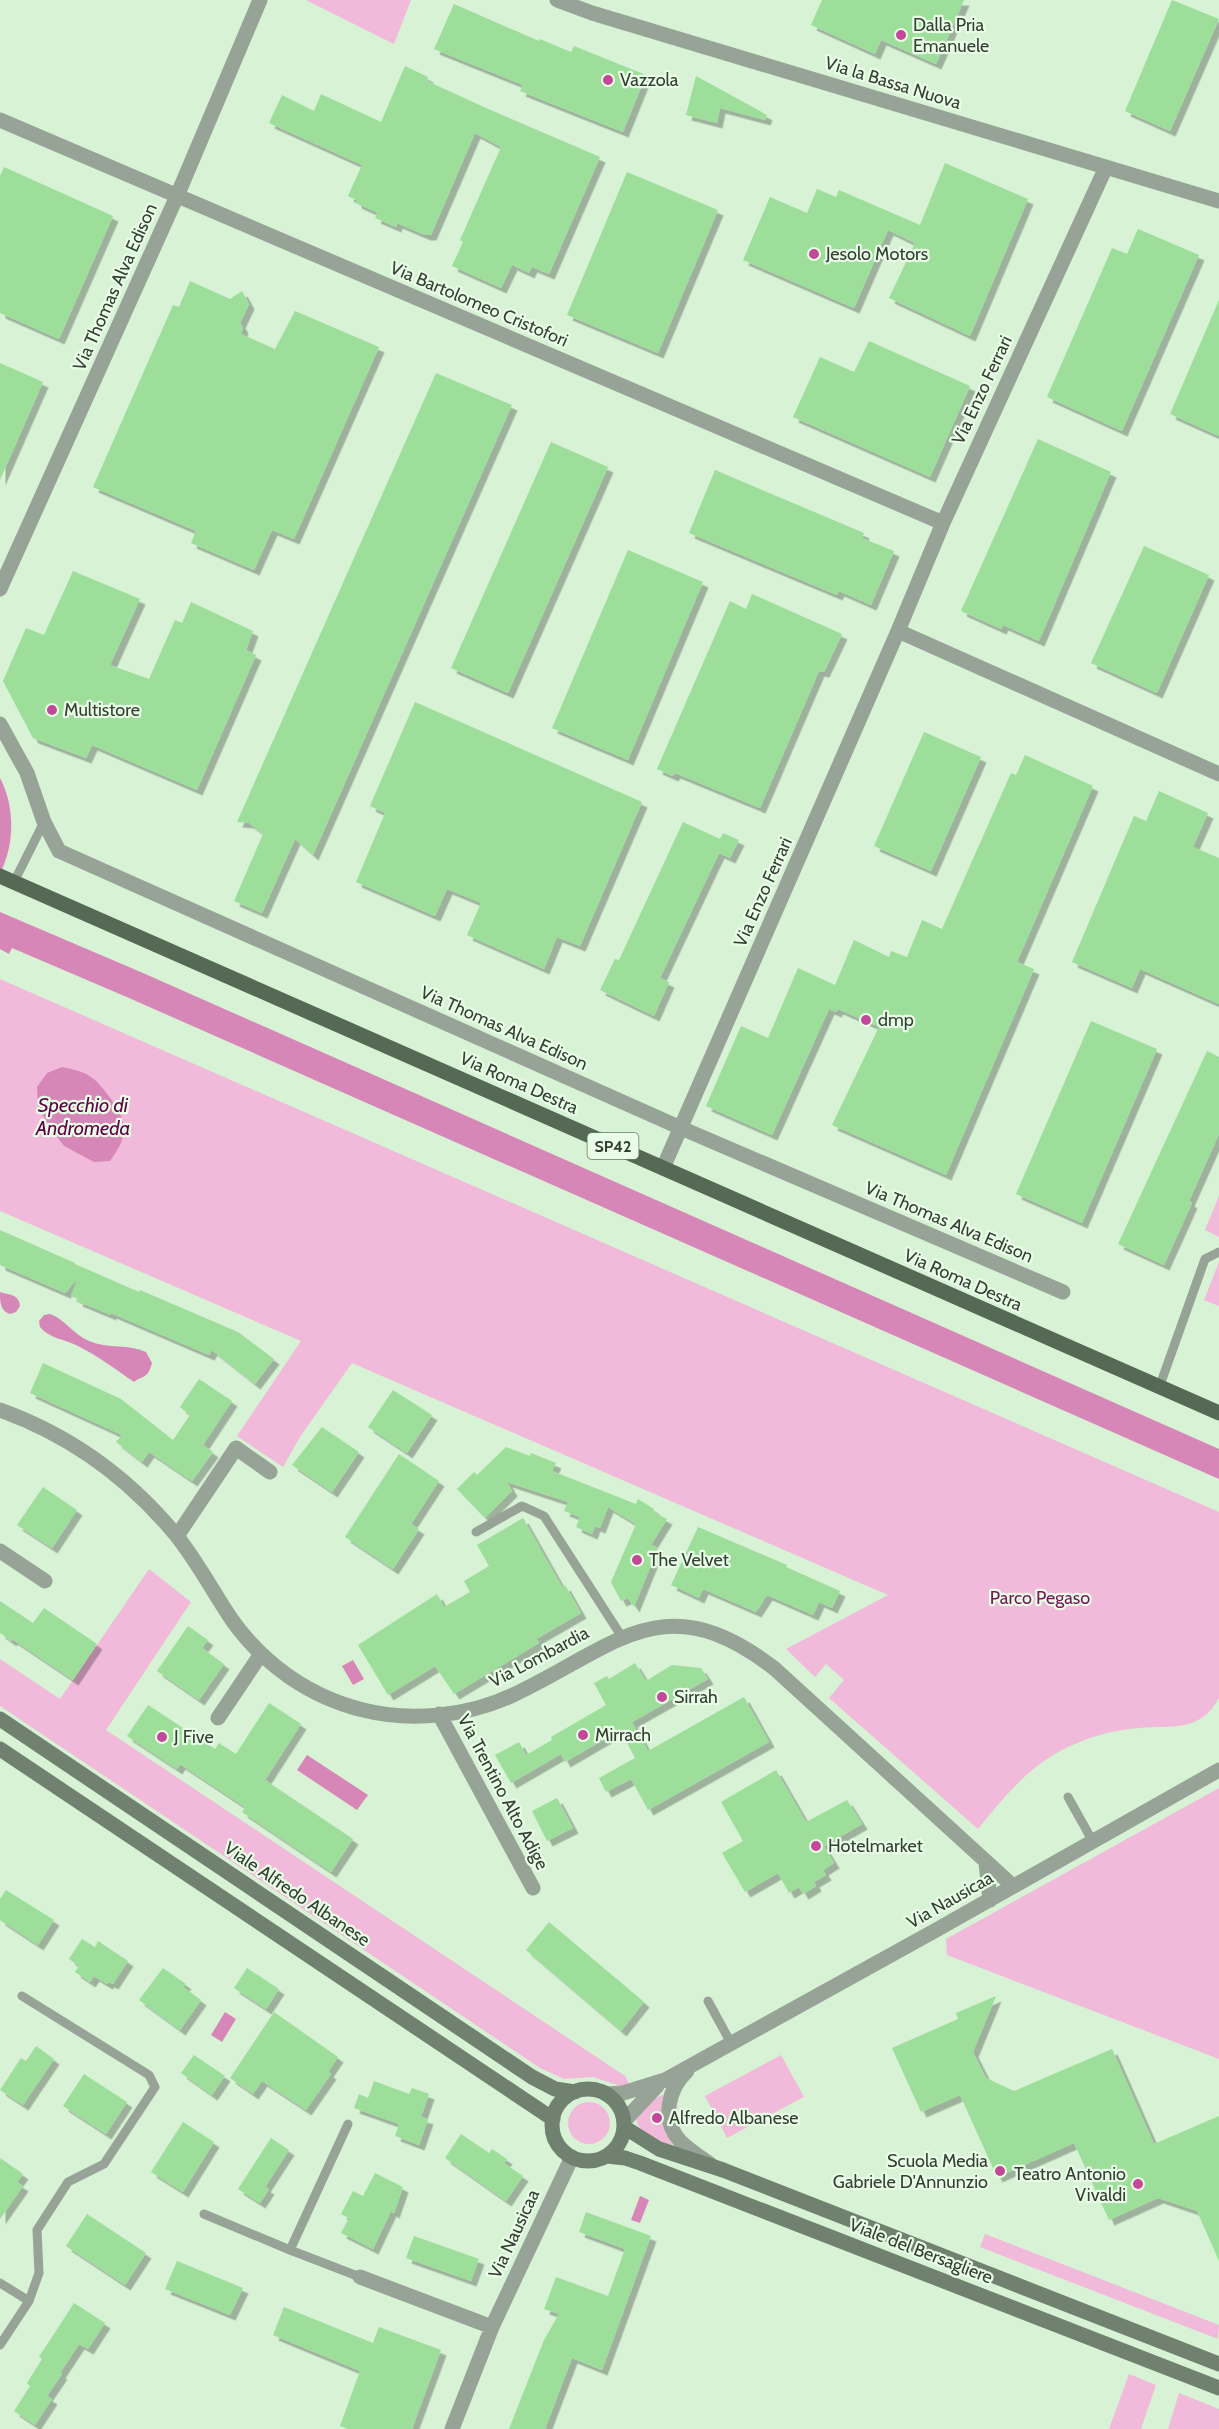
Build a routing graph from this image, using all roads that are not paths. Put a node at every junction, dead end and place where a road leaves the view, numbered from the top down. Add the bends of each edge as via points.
1 (261, 0) edge
2 (557, 0) edge
3 (0, 120) edge
4 (1106, 167) junction
5 (177, 196) junction
6 (1219, 201) edge
7 (943, 523) junction
8 (0, 589) edge
9 (898, 631) junction
10 (0, 724) edge
11 (1219, 774) edge
12 (44, 822) junction
13 (7, 879) edge
14 (681, 1128) junction
15 (663, 1168) junction
16 (1219, 1252) edge
17 (1063, 1292) dead end
18 (1159, 1388) junction
19 (0, 1410) edge
20 (1219, 1413) edge
21 (270, 1472) dead end
22 (476, 1532) dead end
23 (177, 1536) junction
24 (0, 1551) edge
25 (45, 1581) dead end
26 (622, 1637) junction
27 (261, 1654) junction
28 (439, 1714) junction
29 (218, 1718) dead end
30 (0, 1719) edge
31 (0, 1749) edge
32 (1219, 1770) edge
33 (1068, 1797) dead end
34 (1092, 1840) junction
35 (986, 1863) junction
36 (1013, 1886) junction
37 (533, 1888) dead end
38 (990, 1900) junction
39 (22, 1996) dead end
40 (708, 2001) dead end
41 (731, 2043) junction
42 (698, 2061) junction
43 (665, 2080) junction
44 (575, 2092) junction
45 (606, 2094) junction
46 (553, 2119) junction
47 (348, 2124) dead end
48 (624, 2124) junction
49 (607, 2156) junction
50 (572, 2157) junction
51 (712, 2166) junction
52 (204, 2214) dead end
53 (290, 2250) junction
54 (360, 2277) joint
55 (0, 2283) edge
56 (29, 2301) junction
57 (492, 2327) junction
58 (0, 2345) edge
59 (1219, 2364) edge
60 (1219, 2388) edge
61 (452, 2429) edge

1 - 5 street, Via Thomas Alva Edison
2 - 4 street, Via la Bassa Nuova
3 - 5 street, Via Bartolomeo Cristofori
4 - 6 street, Via la Bassa Nuova
4 - 7 street, Via Enzo Ferrari
5 - 7 street, Via Bartolomeo Cristofori
5 - 8 street, Via Thomas Alva Edison
7 - 9 street, Via Enzo Ferrari
9 - 11 street
9 - 14 street, Via Enzo Ferrari
10 - 12 street, Via Thomas Alva Edison via 27,773
12 - 13 lane
12 - 14 street, Via Thomas Alva Edison via 59,851
13 - 15 main road, Via Roma Destra / SP42
14 - 15 street, Via Enzo Ferrari
14 - 17 street, Via Thomas Alva Edison
15 - 18 main road, Via Roma Destra / SP42
16 - 18 lane via 1205,1259
18 - 20 main road, Via Roma Destra / SP42
19 - 23 street, Via Lombardia via 73,1443 106,1465
21 - 23 street via 236,1448
22 - 26 lane via 522,1506 544,1516
23 - 27 street, Via Lombardia via 232,1620
24 - 25 street
26 - 28 street, Via Lombardia via 514,1695 470,1710
26 - 35 street, Via Lombardia via 648,1629 684,1627 718,1636 757,1656
27 - 28 street, Via Lombardia via 299,1684 342,1703 388,1714
27 - 29 street
28 - 37 street, Via Trentino Alto Adige
30 - 44 street, Viale Alfredo Albanese via 532,2078 555,2089
31 - 46 street
32 - 34 street, Via Nausicaa
33 - 34 lane
34 - 36 street, Via Nausicaa
35 - 36 street, Via Lombardia
35 - 38 street
36 - 38 street, Via Nausicaa
38 - 41 street, Via Nausicaa
39 - 56 lane via 149,2075 155,2087 104,2164 68,2182 37,2230 39,2273
40 - 41 lane
41 - 42 street, Via Nausicaa
42 - 43 street, Via Nausicaa
42 - 51 street, Via Nausicaa via 675,2086 669,2121 682,2143
43 - 45 street, Via Nausicaa
43 - 48 street, Via Nausicaa
44 - 45 street via 587,2089
44 - 46 street via 558,2105
45 - 48 street via 617,2104
46 - 50 street via 558,2145
47 - 53 lane
48 - 49 street via 621,2140
48 - 51 street, Viale del Bersagliere via 659,2149
49 - 50 street via 584,2161
49 - 60 street, Viale del Bersagliere via 640,2163
50 - 57 street, Via Nausicaa
51 - 59 street, Viale del Bersagliere
52 - 53 lane
53 - 54 lane
54 - 57 street
55 - 56 lane
56 - 58 lane
57 - 61 street, Via Nausicaa

